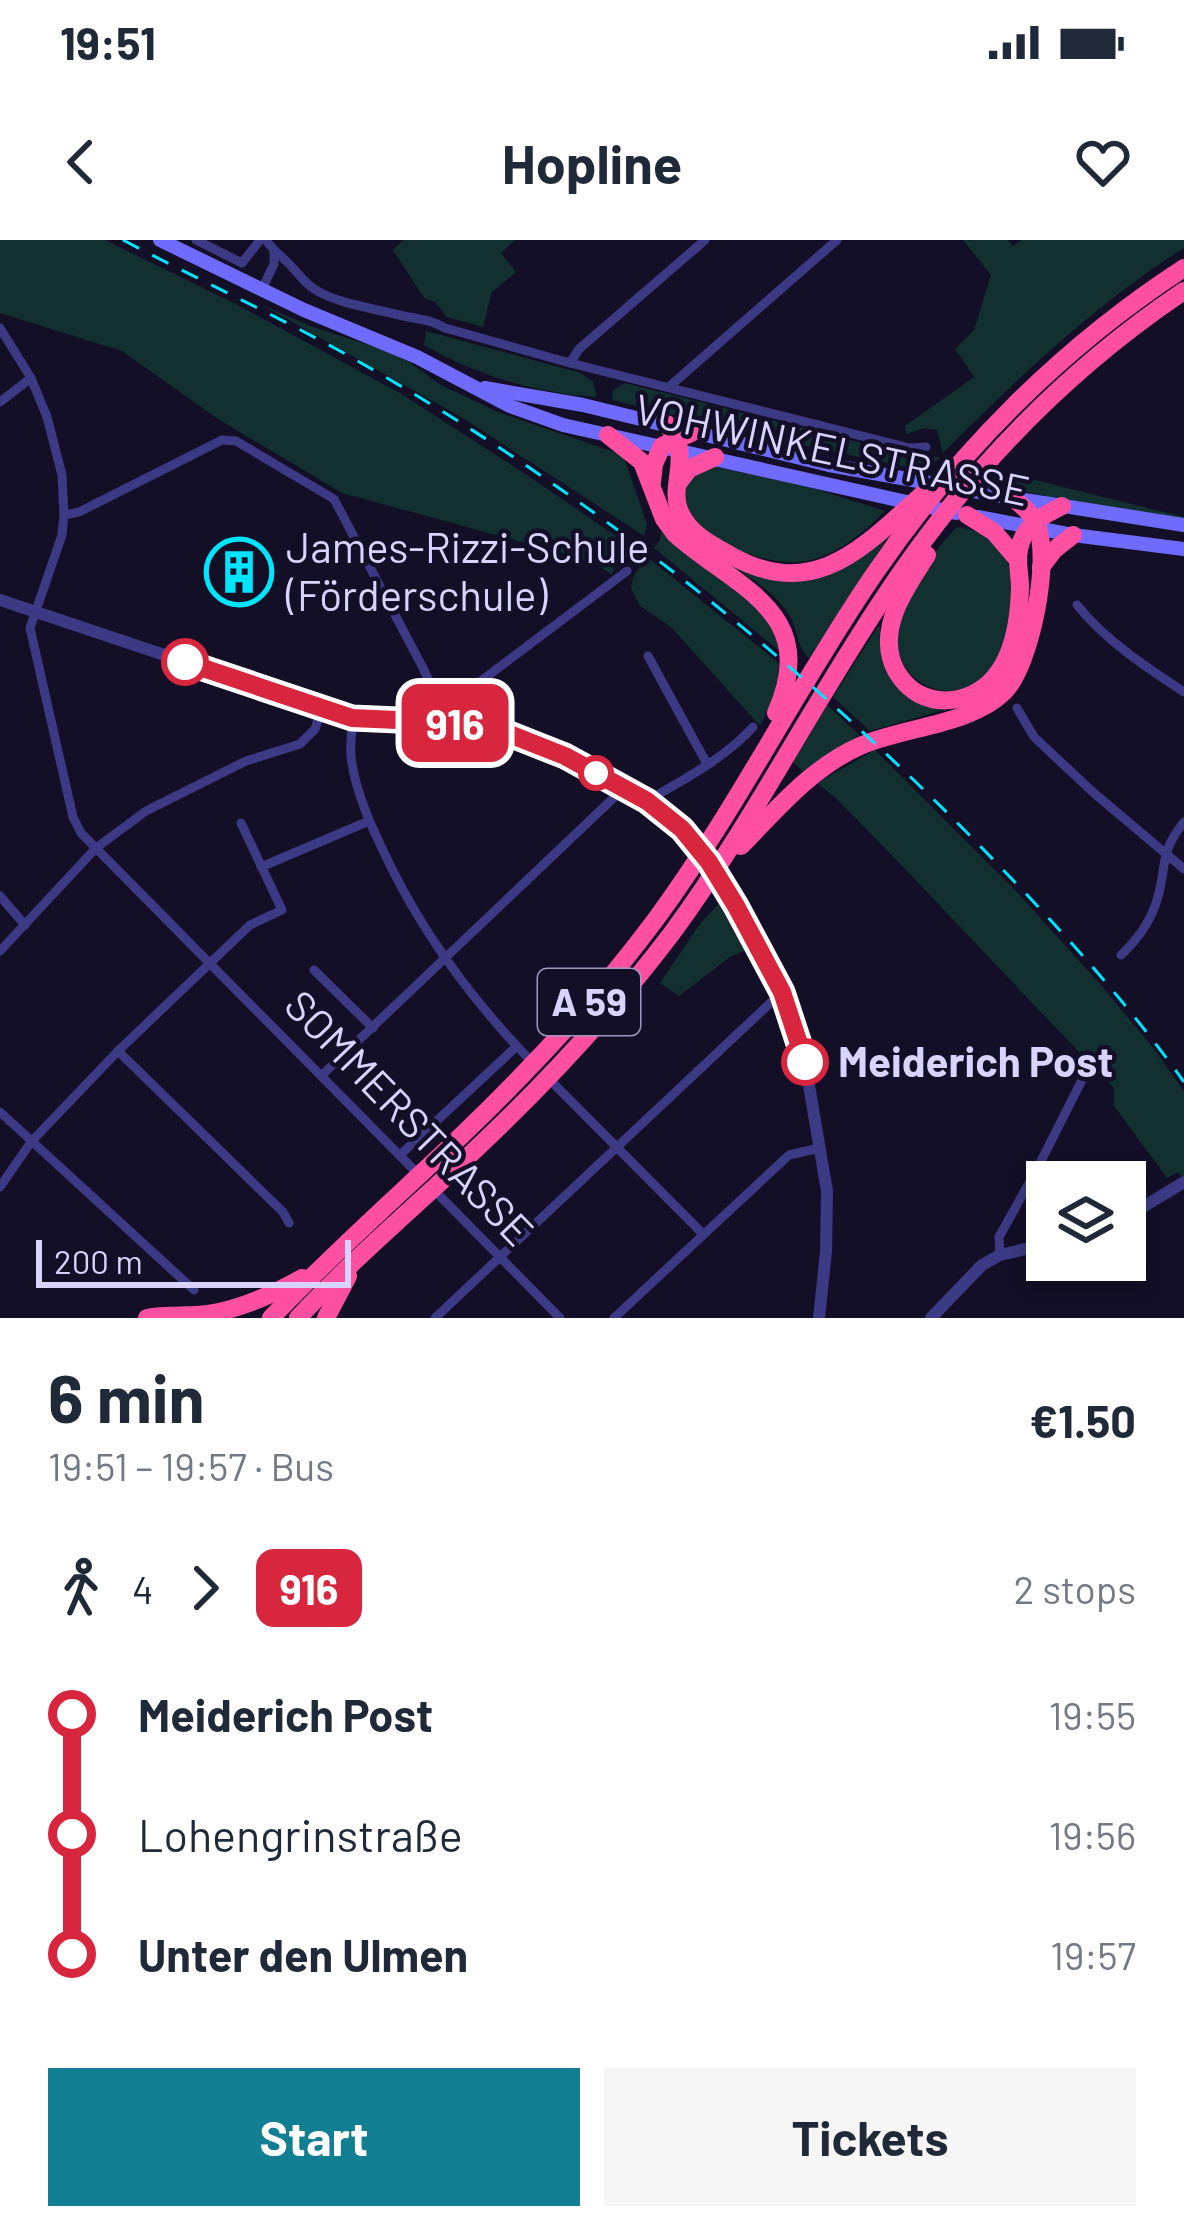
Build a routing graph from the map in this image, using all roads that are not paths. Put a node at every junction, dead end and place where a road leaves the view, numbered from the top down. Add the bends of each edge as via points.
1 (160, 240) edge
2 (196, 240) edge
3 (263, 240) edge
4 (705, 240) edge
5 (837, 240) edge
6 (274, 251) junction
7 (1184, 268) edge
8 (262, 289) junction
9 (1184, 291) edge
10 (0, 328) edge
11 (570, 363) junction
12 (31, 378) junction
13 (474, 386) junction
14 (670, 386) junction
15 (0, 402) edge
16 (608, 435) junction
17 (675, 438) junction
18 (926, 447) dead end
19 (715, 458) junction
20 (976, 460) junction
21 (652, 482) junction
22 (677, 486) junction
23 (1013, 499) junction
24 (1062, 506) junction
25 (64, 514) junction
26 (967, 515) junction
27 (899, 525) junction
28 (1184, 525) edge
29 (1034, 526) junction
30 (935, 533) junction
31 (1073, 535) junction
32 (1184, 549) edge
33 (1017, 559) junction
34 (1041, 568) junction
35 (627, 571) dead end
36 (0, 601) edge
37 (1077, 605) dead end
38 (34, 612) junction
39 (648, 656) dead end
40 (823, 674) junction
41 (1184, 692) edge
42 (322, 708) junction
43 (1017, 708) dead end
44 (352, 718) junction
45 (443, 722) junction
46 (464, 723) junction
47 (753, 728) dead end
48 (707, 764) junction
49 (745, 783) junction
50 (623, 788) junction
51 (647, 801) junction
52 (369, 820) junction
53 (1184, 822) edge
54 (241, 823) dead end
55 (96, 848) junction
56 (1164, 852) junction
57 (261, 867) junction
58 (1184, 869) edge
59 (712, 875) junction
60 (0, 896) edge
61 (25, 925) junction
62 (0, 951) edge
63 (1121, 955) dead end
64 (445, 959) junction
65 (211, 963) junction
66 (314, 970) dead end
67 (782, 992) junction
68 (373, 1028) junction
69 (517, 1046) junction
70 (118, 1051) junction
71 (1087, 1070) dead end
72 (322, 1075) junction
73 (0, 1112) edge
74 (31, 1142) junction
75 (617, 1148) junction
76 (820, 1148) junction
77 (400, 1155) junction
78 (1184, 1182) edge
79 (0, 1187) edge
80 (407, 1200) junction
81 (1146, 1205) edge
82 (289, 1223) dead end
83 (702, 1233) junction
84 (1026, 1249) edge
85 (1000, 1255) junction
86 (500, 1257) junction
87 (356, 1261) junction
88 (322, 1268) junction
89 (194, 1290) dead end
90 (147, 1318) edge
91 (271, 1318) edge
92 (298, 1318) edge
93 (326, 1318) edge
94 (435, 1318) edge
95 (560, 1318) edge
96 (614, 1318) edge
97 (819, 1318) edge
98 (931, 1318) edge

1 - 8 main road, VOHWINKELSTRASSE
2 - 3 street via 242,262
3 - 6 street, VOHWINKELSTRASSE
4 - 11 street
5 - 14 street
6 - 8 street
6 - 11 street, VOHWINKELSTRASSE via 316,290
7 - 20 highway, A 59 via 1071,352
8 - 13 main road, VOHWINKELSTRASSE
9 - 20 highway, A 59
10 - 12 street
11 - 14 street, VOHWINKELSTRASSE
12 - 15 street
12 - 25 street via 57,448
13 - 16 main road, VOHWINKELSTRASSE via 527,412
13 - 17 main road, VOHWINKELSTRASSE
14 - 18 street, VOHWINKELSTRASSE
16 - 17 main road, VOHWINKELSTRASSE
16 - 21 highway via 636,454
17 - 19 main road, VOHWINKELSTRASSE
17 - 21 highway via 654,464
17 - 22 highway
17 - 23 main road, VOHWINKELSTRASSE
19 - 22 highway via 689,469
19 - 26 main road, VOHWINKELSTRASSE
20 - 27 highway
20 - 30 highway, A 59
21 - 49 highway via 675,534 770,608 787,644 783,696
22 - 27 highway via 680,513 700,537 773,573 835,564
23 - 24 main road, VOHWINKELSTRASSE
23 - 29 highway
24 - 28 main road, VOHWINKELSTRASSE
24 - 29 highway
25 - 38 street
25 - 45 street via 222,440 236,441 334,499 424,668
26 - 29 main road, VOHWINKELSTRASSE
26 - 33 highway
27 - 40 highway, A 59
29 - 31 main road, VOHWINKELSTRASSE
29 - 33 highway
29 - 34 highway
30 - 33 highway via 903,593 890,640 903,682 920,695 960,700 993,680 1019,613
30 - 40 highway, A 59
31 - 32 main road, VOHWINKELSTRASSE
31 - 34 highway
34 - 59 highway via 1026,658 1006,691 971,712 855,748 810,777
35 - 46 street via 469,690
36 - 38 street
37 - 41 street
38 - 42 street
38 - 55 street, SOMMERSTRASSE via 30,628 73,817
39 - 48 street
40 - 49 highway, A 59
40 - 59 highway, A 59
42 - 44 street
42 - 55 street via 300,744 166,801
43 - 56 street via 1034,737
44 - 45 street
44 - 52 street via 351,755
45 - 46 street
46 - 50 street via 532,741
47 - 48 street
48 - 51 street
49 - 80 highway, A 59 via 598,992
50 - 51 street
50 - 64 street
51 - 67 street via 709,862
52 - 57 street
52 - 64 street
53 - 56 street
54 - 57 street
55 - 61 street
55 - 65 street, SOMMERSTRASSE
56 - 58 street
56 - 63 street via 1155,906
57 - 65 street via 282,910 250,925
59 - 80 highway, A 59 via 575,1048 519,1107
60 - 61 street
61 - 62 street
64 - 68 street
64 - 69 street
65 - 70 street
65 - 72 street, SOMMERSTRASSE
66 - 68 street
67 - 75 street
67 - 76 street
68 - 72 street
69 - 75 street
69 - 77 street
70 - 74 street
70 - 82 street
71 - 85 street via 999,1237
72 - 77 street, SOMMERSTRASSE
73 - 74 street
74 - 79 street
74 - 89 street
75 - 83 street
75 - 86 street
76 - 83 street via 788,1154
76 - 97 street via 827,1192
77 - 86 street, SOMMERSTRASSE
78 - 81 street
80 - 87 highway, A 59
80 - 88 highway, A 59
83 - 96 street
84 - 85 street
85 - 98 street via 967,1277
86 - 94 street
86 - 95 street, SOMMERSTRASSE
87 - 92 highway, A 59
87 - 93 highway
88 - 90 highway via 238,1307
88 - 91 highway, A 59

